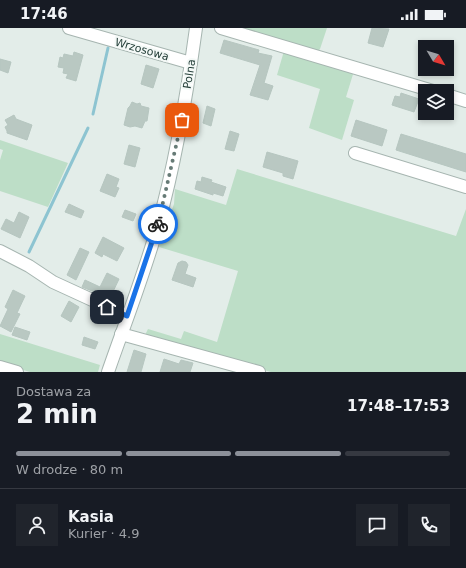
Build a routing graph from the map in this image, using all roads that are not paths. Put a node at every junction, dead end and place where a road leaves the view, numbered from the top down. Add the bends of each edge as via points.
1 (70, 28) edge
2 (196, 28) edge
3 (221, 28) edge
4 (191, 63) junction
5 (418, 87) edge
6 (454, 97) edge
7 (466, 101) edge
8 (355, 153) dead end
9 (466, 187) edge
10 (0, 250) edge
11 (127, 316) junction
12 (121, 334) junction
13 (0, 367) edge
14 (17, 372) edge
15 (108, 372) edge
16 (259, 372) edge

1 - 4 street, Wrzosowa
2 - 4 street, Polna
3 - 5 street
4 - 11 street, Polna via 179,133 158,225
6 - 7 street
8 - 9 street
10 - 11 street via 53,282
11 - 12 street, Polna
12 - 15 street, Polna
12 - 16 street
13 - 14 street

